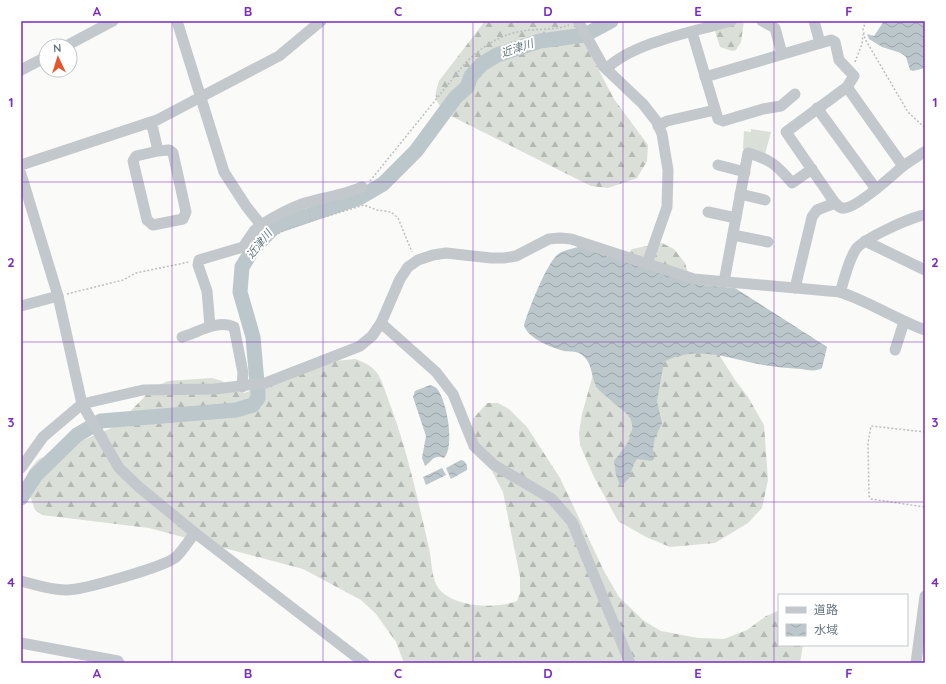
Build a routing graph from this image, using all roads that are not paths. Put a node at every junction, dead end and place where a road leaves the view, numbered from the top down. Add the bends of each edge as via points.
1 (113, 21) edge
2 (177, 21) edge
3 (321, 21) edge
4 (578, 21) edge
5 (731, 21) edge
6 (762, 21) edge
7 (814, 21) edge
8 (692, 32) junction
9 (78, 40) edge
10 (820, 43) junction
11 (782, 54) junction
12 (38, 61) edge
13 (606, 69) junction
14 (21, 70) edge
15 (705, 77) junction
16 (847, 87) junction
17 (795, 94) dead end
18 (202, 97) junction
19 (817, 108) junction
20 (715, 110) junction
21 (149, 123) junction
22 (658, 126) junction
23 (158, 152) junction
24 (924, 152) dead end
25 (21, 165) edge
26 (718, 165) dead end
27 (903, 166) junction
28 (812, 170) junction
29 (744, 172) junction
30 (21, 174) edge
31 (362, 187) road end
32 (876, 188) junction
33 (740, 194) junction
34 (765, 200) dead end
35 (835, 203) junction
36 (708, 212) dead end
37 (925, 215) edge
38 (736, 218) junction
39 (261, 225) junction
40 (733, 236) junction
41 (865, 241) junction
42 (768, 242) dead end
43 (647, 264) junction
44 (925, 270) edge
45 (724, 282) junction
46 (795, 288) junction
47 (840, 292) junction
48 (58, 296) junction
49 (21, 306) edge
50 (904, 322) junction
51 (381, 323) junction
52 (210, 326) junction
53 (925, 330) edge
54 (182, 336) dead end
55 (895, 350) dead end
56 (242, 387) junction
57 (84, 407) junction
58 (21, 468) edge
59 (195, 533) junction
60 (21, 581) edge
61 (925, 596) edge
62 (21, 643) edge
63 (360, 660) edge
64 (119, 663) edge
65 (347, 663) edge
66 (630, 663) edge
67 (916, 663) edge

1 - 9 street
2 - 18 street
3 - 18 street via 279,56
4 - 13 street
5 - 8 street
6 - 11 street via 775,28
7 - 10 street
8 - 13 street via 645,46 620,57
8 - 15 street
10 - 11 street
10 - 16 street via 831,40 835,42 839,60 854,76
11 - 15 street
12 - 14 street
13 - 22 street via 644,104
15 - 20 street
16 - 19 street
16 - 27 street
17 - 20 street via 781,106 723,121 718,119
18 - 21 street
18 - 39 street via 224,172
19 - 28 street via 786,132
19 - 32 street
20 - 22 street via 667,121
21 - 23 street via 153,129
21 - 25 street
22 - 43 street via 662,134 668,170 667,207
23 - 23 street via 136,156 133,161 147,220 153,225 183,219 186,212 173,153 169,150
24 - 27 street
26 - 29 street
27 - 32 street
28 - 29 street via 792,183 777,165 763,157 748,153
28 - 35 street
29 - 33 street
30 - 48 street
31 - 39 street via 352,192 303,203
32 - 35 street via 848,208 841,208
33 - 34 street
33 - 38 street
35 - 46 street via 818,210 812,217
36 - 38 street
37 - 41 street via 910,218
38 - 40 street
39 - 52 street via 243,247 199,260
40 - 42 street
40 - 45 street
41 - 44 street
41 - 47 street via 857,248
43 - 45 street via 694,279
43 - 51 street via 571,239 560,238 549,239 516,256 504,258 432,255 408,267
45 - 46 street
46 - 47 street
47 - 50 street via 858,298
48 - 49 street
48 - 57 street
50 - 53 street
50 - 55 street
51 - 56 street via 372,336 360,346 264,383
51 - 66 street via 436,372 453,394 474,446 494,465 552,499 572,522
52 - 54 street
52 - 56 street via 234,327 243,373
56 - 57 street via 143,390
57 - 58 street via 43,437
57 - 59 street via 119,468
59 - 60 street via 176,557 163,564 86,588 49,589
59 - 63 street
61 - 67 street
62 - 64 street
63 - 65 street

